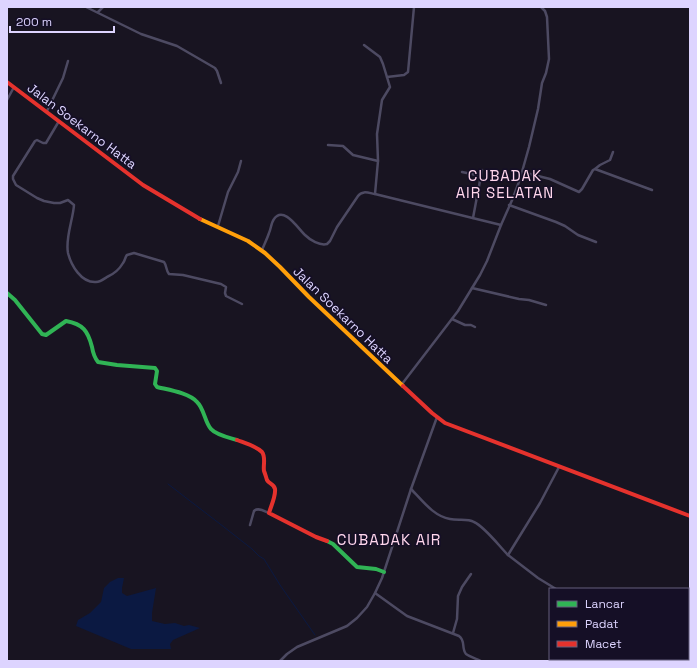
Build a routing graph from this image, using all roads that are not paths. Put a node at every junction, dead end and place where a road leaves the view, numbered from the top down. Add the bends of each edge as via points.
1 (86, 7) edge
2 (103, 7) edge
3 (414, 7) edge
4 (541, 7) edge
5 (546, 7) edge
6 (545, 11) junction
7 (98, 12) junction
8 (364, 46) dead end
9 (68, 61) dead end
10 (387, 77) junction
11 (7, 82) edge
12 (221, 83) dead end
13 (14, 87) junction
14 (7, 100) edge
15 (47, 111) junction
16 (60, 121) junction
17 (328, 145) dead end
18 (613, 152) dead end
19 (241, 161) dead end
20 (378, 161) junction
21 (595, 169) junction
22 (482, 170) dead end
23 (462, 172) dead end
24 (522, 172) junction
25 (481, 176) junction
26 (652, 190) dead end
27 (375, 194) junction
28 (509, 205) junction
29 (473, 218) junction
30 (501, 225) junction
31 (218, 226) junction
32 (596, 242) dead end
33 (262, 251) junction
34 (472, 288) junction
35 (7, 293) edge
36 (242, 304) dead end
37 (546, 305) dead end
38 (452, 318) junction
39 (475, 327) dead end
40 (402, 384) junction
41 (437, 417) junction
42 (560, 466) junction
43 (411, 489) junction
44 (269, 513) junction
45 (690, 516) edge
46 (250, 526) dead end
47 (508, 555) junction
48 (384, 572) junction
49 (471, 574) dead end
50 (554, 588) edge
51 (375, 593) junction
52 (453, 633) junction
53 (285, 660) edge
54 (280, 661) edge
55 (481, 661) edge

1 - 7 street
2 - 7 street
3 - 10 street via 408,72
4 - 6 street
5 - 6 street
6 - 24 street via 549,59
7 - 12 street via 141,34 177,46 191,54 215,68
8 - 10 street via 378,54
9 - 15 street
10 - 20 street via 390,88 382,100 376,138
11 - 13 street, Jalan Soekarno Hatta
13 - 14 street
13 - 15 street, Jalan Soekarno Hatta
15 - 16 street, Jalan Soekarno Hatta
16 - 31 street, Jalan Soekarno Hatta via 143,185 185,211
16 - 36 street via 46,142 35,141 13,179 16,185 37,198 54,203 68,200 74,205 68,253 78,274 92,282 98,282 114,274 124,262 126,255 134,253 164,262 170,274 183,274 221,284 226,287 226,296
17 - 20 street via 343,146 353,155
18 - 21 street via 610,160
19 - 31 street
20 - 27 street
21 - 24 street via 579,192 550,179
21 - 26 street
22 - 25 street
23 - 25 street
24 - 28 street
25 - 29 street
27 - 29 street
27 - 33 street via 359,194 325,245 306,237 286,216 278,216 273,222
28 - 30 street
28 - 32 street via 559,223
29 - 30 street
30 - 34 street via 487,261
31 - 33 street, Jalan Soekarno Hatta
33 - 40 street, Jalan Soekarno Hatta
34 - 37 street
34 - 38 street
35 - 44 street via 42,334 46,335 66,321 76,322 88,334 98,362 155,368 157,387 194,399 202,407 211,429 260,450 264,454 267,480 275,489
38 - 39 street
38 - 40 street
40 - 41 street, Jalan Soekarno Hatta
41 - 42 street, Jalan Soekarno Hatta via 467,432
41 - 43 street
42 - 45 street, Jalan Soekarno Hatta
42 - 47 street
43 - 47 street via 439,516 477,523
43 - 48 street
44 - 46 street via 256,509
44 - 48 street via 333,544 357,567
47 - 50 street
48 - 51 street
49 - 52 street via 458,596 457,619
51 - 52 street via 407,616
51 - 53 street via 363,612 347,626 297,647
52 - 55 street via 462,638 467,654
53 - 54 street

